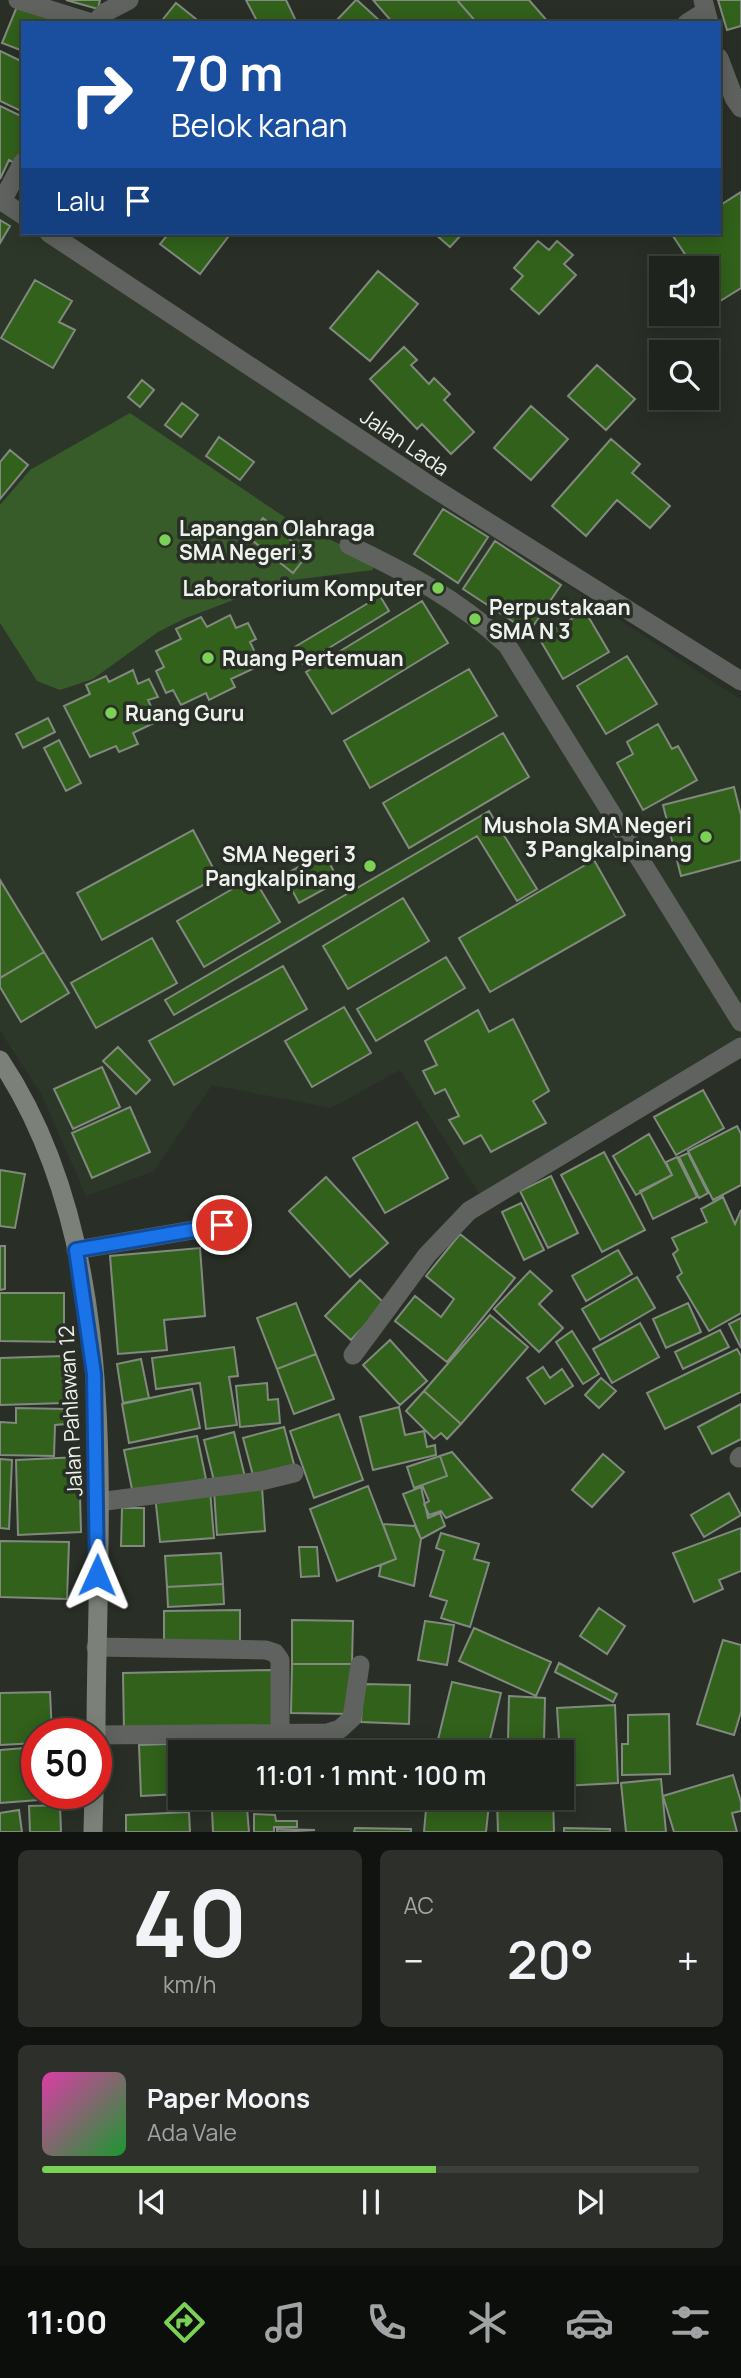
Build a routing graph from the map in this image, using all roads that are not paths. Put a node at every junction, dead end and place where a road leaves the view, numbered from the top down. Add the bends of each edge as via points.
1 (18, 0) edge
2 (129, 0) edge
3 (706, 11) edge
4 (86, 21) edge
5 (95, 21) edge
6 (690, 21) edge
7 (721, 63) edge
8 (741, 108) edge
9 (21, 165) edge
10 (1, 200) edge
11 (21, 214) edge
12 (52, 235) edge
13 (349, 545) dead end
14 (741, 681) edge
15 (741, 1022) edge
16 (741, 1047) edge
17 (0, 1060) edge
18 (222, 1225) dead end
19 (76, 1250) junction
20 (353, 1355) dead end
21 (294, 1473) dead end
22 (98, 1502) junction
23 (96, 1647) junction
24 (360, 1665) dead end
25 (96, 1718) edge
26 (280, 1733) junction
27 (112, 1735) edge
28 (94, 1809) edge
29 (93, 1832) edge

1 - 4 street
2 - 5 street
3 - 6 street
7 - 8 street
9 - 10 street
10 - 11 street
12 - 14 street, Jalan Lada via 432,488
13 - 15 street via 460,604 507,645
16 - 20 street via 469,1211 427,1255
17 - 19 main road, Jalan Pahlawan 12 via 42,1134 60,1181
18 - 19 street
19 - 22 main road, Jalan Pahlawan 12 via 94,1374
21 - 22 street
22 - 23 main road, Jalan Pahlawan 12
23 - 25 main road, Jalan Pahlawan 12
23 - 26 street via 275,1653 279,1660
24 - 26 street via 355,1710 340,1729
26 - 27 street
28 - 29 main road

